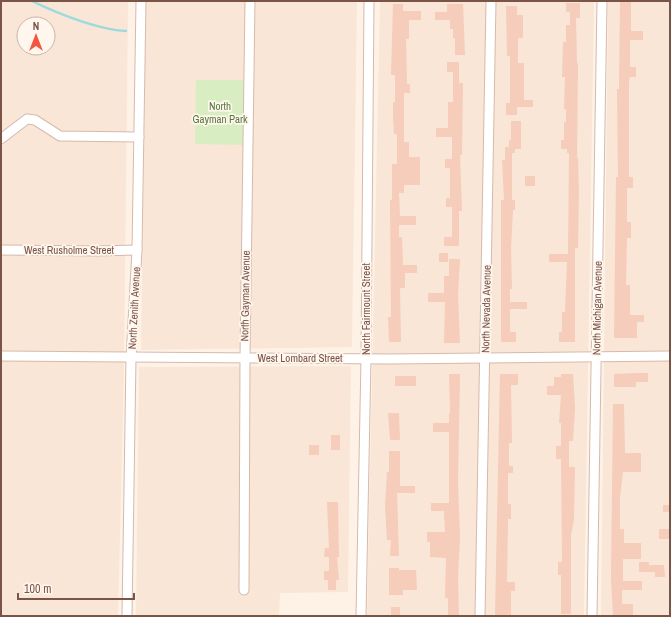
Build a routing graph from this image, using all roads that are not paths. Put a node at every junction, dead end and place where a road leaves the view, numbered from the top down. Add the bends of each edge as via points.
1 (141, 1) edge
2 (250, 1) edge
3 (369, 1) edge
4 (491, 1) edge
5 (602, 1) edge
6 (139, 136) junction
7 (1, 139) edge
8 (1, 250) edge
9 (137, 250) junction
10 (1, 356) edge
11 (597, 356) junction
12 (670, 356) edge
13 (131, 358) junction
14 (245, 358) junction
15 (366, 358) junction
16 (485, 358) junction
17 (244, 590) dead end
18 (127, 616) edge
19 (361, 616) edge
20 (480, 616) edge
21 (592, 616) edge

1 - 6 street, North Zenith Avenue
2 - 14 street, North Gayman Avenue
3 - 15 street, North Fairmount Street
4 - 16 street, North Nevada Avenue
5 - 11 street, North Michigan Avenue
6 - 7 street via 60,136 35,120 27,119
6 - 9 street, North Zenith Avenue
8 - 9 street, West Rusholme Street
9 - 13 street, North Zenith Avenue
10 - 13 street, West Lombard Street
11 - 12 street, West Lombard Street
11 - 16 street, West Lombard Street
11 - 21 street, North Michigan Avenue
13 - 14 street, West Lombard Street
13 - 18 street, North Zenith Avenue
14 - 15 street, West Lombard Street
14 - 17 street, North Gayman Avenue
15 - 16 street, West Lombard Street
15 - 19 street, North Fairmount Street
16 - 20 street, North Nevada Avenue

